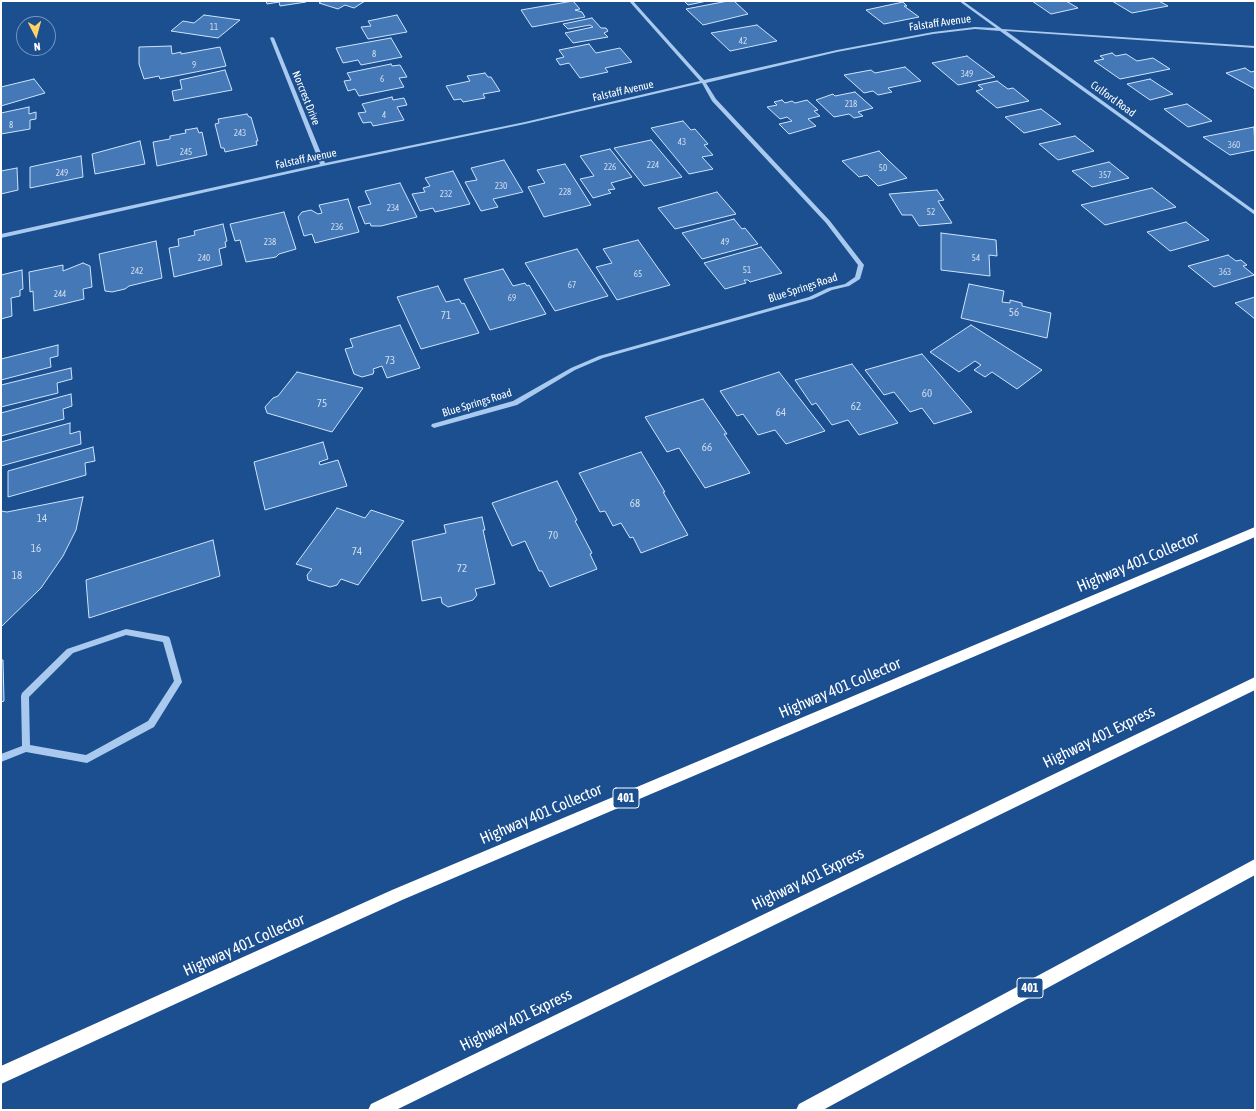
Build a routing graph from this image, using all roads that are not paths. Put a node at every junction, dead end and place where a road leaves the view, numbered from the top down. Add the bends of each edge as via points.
1 (631, 1) edge
2 (961, 1) edge
3 (1002, 30) junction
4 (272, 38) dead end
5 (1255, 47) edge
6 (704, 83) junction
7 (323, 165) junction
8 (1255, 213) edge
9 (1, 236) edge
10 (434, 426) dead end
11 (1255, 532) edge
12 (1255, 683) edge
13 (26, 748) junction
14 (1, 758) edge
15 (1255, 867) edge
16 (1, 1075) edge
17 (377, 1110) edge
18 (805, 1110) edge

1 - 6 street, Blue Springs Road
2 - 3 street, Culford Road
3 - 5 street, Falstaff Avenue
3 - 6 street, Falstaff Avenue via 975,28 933,33 837,51
3 - 8 street, Culford Road
4 - 7 street, Norcrest Drive
6 - 7 street, Falstaff Avenue
6 - 10 street, Blue Springs Road via 714,100 828,222 861,264 858,278 847,285 830,289 811,298 601,357 573,369 515,403
7 - 9 street, Falstaff Avenue
11 - 16 highway, Highway 401 Collector / 401 via 397,895
12 - 17 highway, Highway 401 Express
13 - 13 street via 87,760 151,724 178,682 166,639 126,632 70,651 24,696
13 - 14 street
15 - 18 highway, 401

